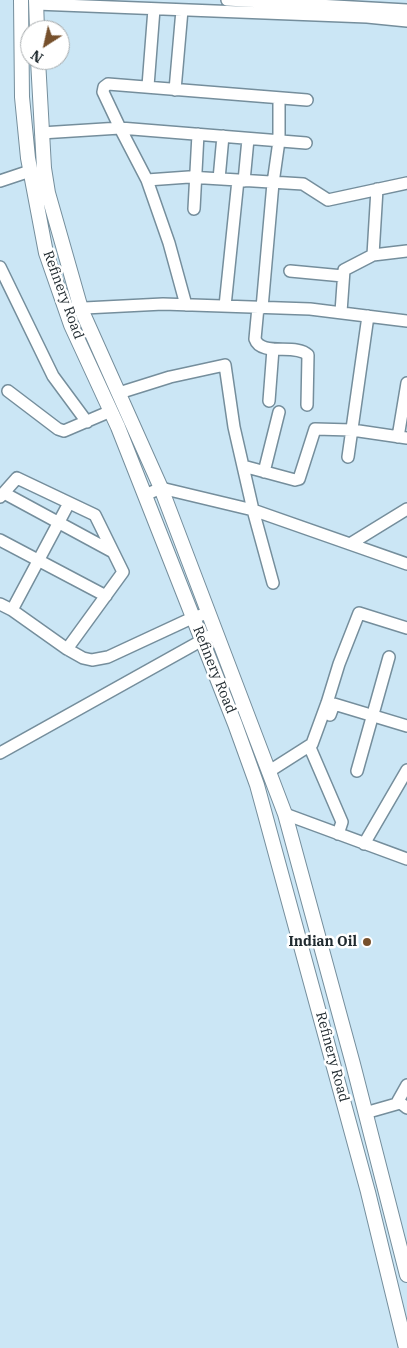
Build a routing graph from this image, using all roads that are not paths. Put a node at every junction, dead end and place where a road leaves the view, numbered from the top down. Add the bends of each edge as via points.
1 (21, 0) edge
2 (227, 0) edge
3 (36, 2) edge
4 (154, 9) junction
5 (182, 10) junction
6 (407, 10) edge
7 (37, 20) edge
8 (407, 21) edge
9 (39, 70) edge
10 (148, 86) junction
11 (175, 90) junction
12 (279, 98) junction
13 (307, 100) dead end
14 (120, 128) junction
15 (42, 134) junction
16 (198, 134) junction
17 (223, 136) junction
18 (248, 138) junction
19 (279, 141) junction
20 (306, 143) dead end
21 (42, 149) junction
22 (27, 152) junction
23 (30, 171) junction
24 (197, 178) junction
25 (219, 179) junction
26 (147, 180) junction
27 (0, 181) edge
28 (241, 181) junction
29 (407, 182) edge
30 (273, 183) junction
31 (377, 189) junction
32 (194, 209) dead end
33 (407, 251) edge
34 (373, 255) junction
35 (0, 267) edge
36 (290, 271) dead end
37 (343, 276) junction
38 (186, 305) junction
39 (225, 306) junction
40 (260, 308) junction
41 (65, 309) junction
42 (81, 309) junction
43 (341, 312) junction
44 (368, 316) junction
45 (407, 320) edge
46 (272, 349) junction
47 (407, 382) edge
48 (8, 390) dead end
49 (119, 393) junction
50 (269, 401) dead end
51 (307, 405) dead end
52 (110, 411) junction
53 (279, 412) dead end
54 (87, 422) junction
55 (352, 430) junction
56 (402, 438) edge
57 (348, 457) dead end
58 (243, 466) junction
59 (264, 472) junction
60 (161, 488) junction
61 (2, 495) edge
62 (145, 495) junction
63 (69, 503) junction
64 (407, 509) edge
65 (253, 510) junction
66 (58, 522) junction
67 (0, 540) edge
68 (350, 544) junction
69 (113, 552) junction
70 (38, 560) junction
71 (407, 564) edge
72 (273, 583) dead end
73 (106, 596) junction
74 (0, 604) edge
75 (12, 610) junction
76 (208, 613) junction
77 (192, 618) junction
78 (407, 628) edge
79 (215, 633) junction
80 (202, 640) junction
81 (67, 649) junction
82 (390, 658) dead end
83 (374, 716) junction
84 (407, 726) edge
85 (311, 750) junction
86 (0, 753) edge
87 (407, 770) edge
88 (357, 771) dead end
89 (269, 774) junction
90 (285, 814) junction
91 (338, 834) junction
92 (364, 844) junction
93 (407, 859) edge
94 (325, 961) junction
95 (308, 966) junction
96 (407, 1085) edge
97 (404, 1105) edge
98 (365, 1113) junction
99 (407, 1275) edge
100 (404, 1326) edge
101 (406, 1348) edge

1 - 22 main road, Refinery Road via 22,97
2 - 6 street
3 - 4 street
3 - 7 main road
4 - 5 street
4 - 10 street
5 - 8 street
5 - 11 street
9 - 15 main road, Refinery Road
10 - 11 street
10 - 14 street via 108,84 104,87 103,92
11 - 12 street
12 - 13 street
12 - 19 street
14 - 15 street
14 - 16 street
14 - 26 street
15 - 21 main road, Refinery Road
16 - 17 street
16 - 24 street
17 - 18 street
17 - 25 street
18 - 19 street
18 - 28 street
19 - 20 street
19 - 30 street
21 - 22 main road
21 - 42 main road, Refinery Road via 48,193
22 - 23 main road, Refinery Road
23 - 27 street
23 - 41 main road, Refinery Road via 46,253
24 - 25 street
24 - 26 street
24 - 32 street
25 - 28 street
26 - 38 street
28 - 30 street
28 - 39 street
29 - 31 street
30 - 31 street via 303,184 328,200
30 - 40 street
31 - 34 street
33 - 34 street
34 - 37 street via 344,270
35 - 54 street via 53,376
36 - 37 street
37 - 43 street
38 - 39 street
38 - 42 street
39 - 40 street
40 - 43 street
40 - 46 street via 256,342
41 - 42 street
41 - 52 main road, Refinery Road
42 - 49 main road, Refinery Road
43 - 44 street
44 - 45 street
44 - 55 street
46 - 50 street
46 - 51 street via 302,350 308,355
47 - 56 street
48 - 54 street via 61,430
49 - 58 street via 225,365
49 - 60 main road, Refinery Road
52 - 54 street
52 - 62 main road, Refinery Road
53 - 59 street
55 - 56 street
55 - 57 street
55 - 59 street via 315,429 299,479
58 - 59 street
58 - 65 street
60 - 62 street
60 - 65 street
60 - 76 main road, Refinery Road
61 - 63 street via 17,478
61 - 66 street
62 - 77 main road, Refinery Road
63 - 66 street
63 - 69 street via 95,515
64 - 68 street
65 - 68 street
65 - 72 street
66 - 69 street
66 - 70 street
67 - 70 street
68 - 71 street
69 - 73 street via 123,572
70 - 73 street
70 - 75 street
73 - 81 street
74 - 75 street
75 - 81 street
76 - 77 street
76 - 79 main road, Refinery Road
77 - 80 main road, Refinery Road
77 - 81 street via 98,660 83,658
78 - 89 street via 359,613 312,744
79 - 80 street
79 - 89 main road, Refinery Road
80 - 86 street
80 - 95 main road, Refinery Road via 260,792
82 - 83 street
83 - 84 street
83 - 85 street via 334,704 321,738
83 - 88 street
85 - 89 street
85 - 91 street via 342,822
87 - 92 street
89 - 90 main road, Refinery Road
90 - 91 street
90 - 94 main road, Refinery Road
91 - 92 street
92 - 93 street
94 - 95 main road
94 - 98 main road, Refinery Road
95 - 100 main road, Refinery Road
96 - 97 street via 398,1101
97 - 98 street
98 - 99 main road, Refinery Road
100 - 101 main road, Refinery Road

